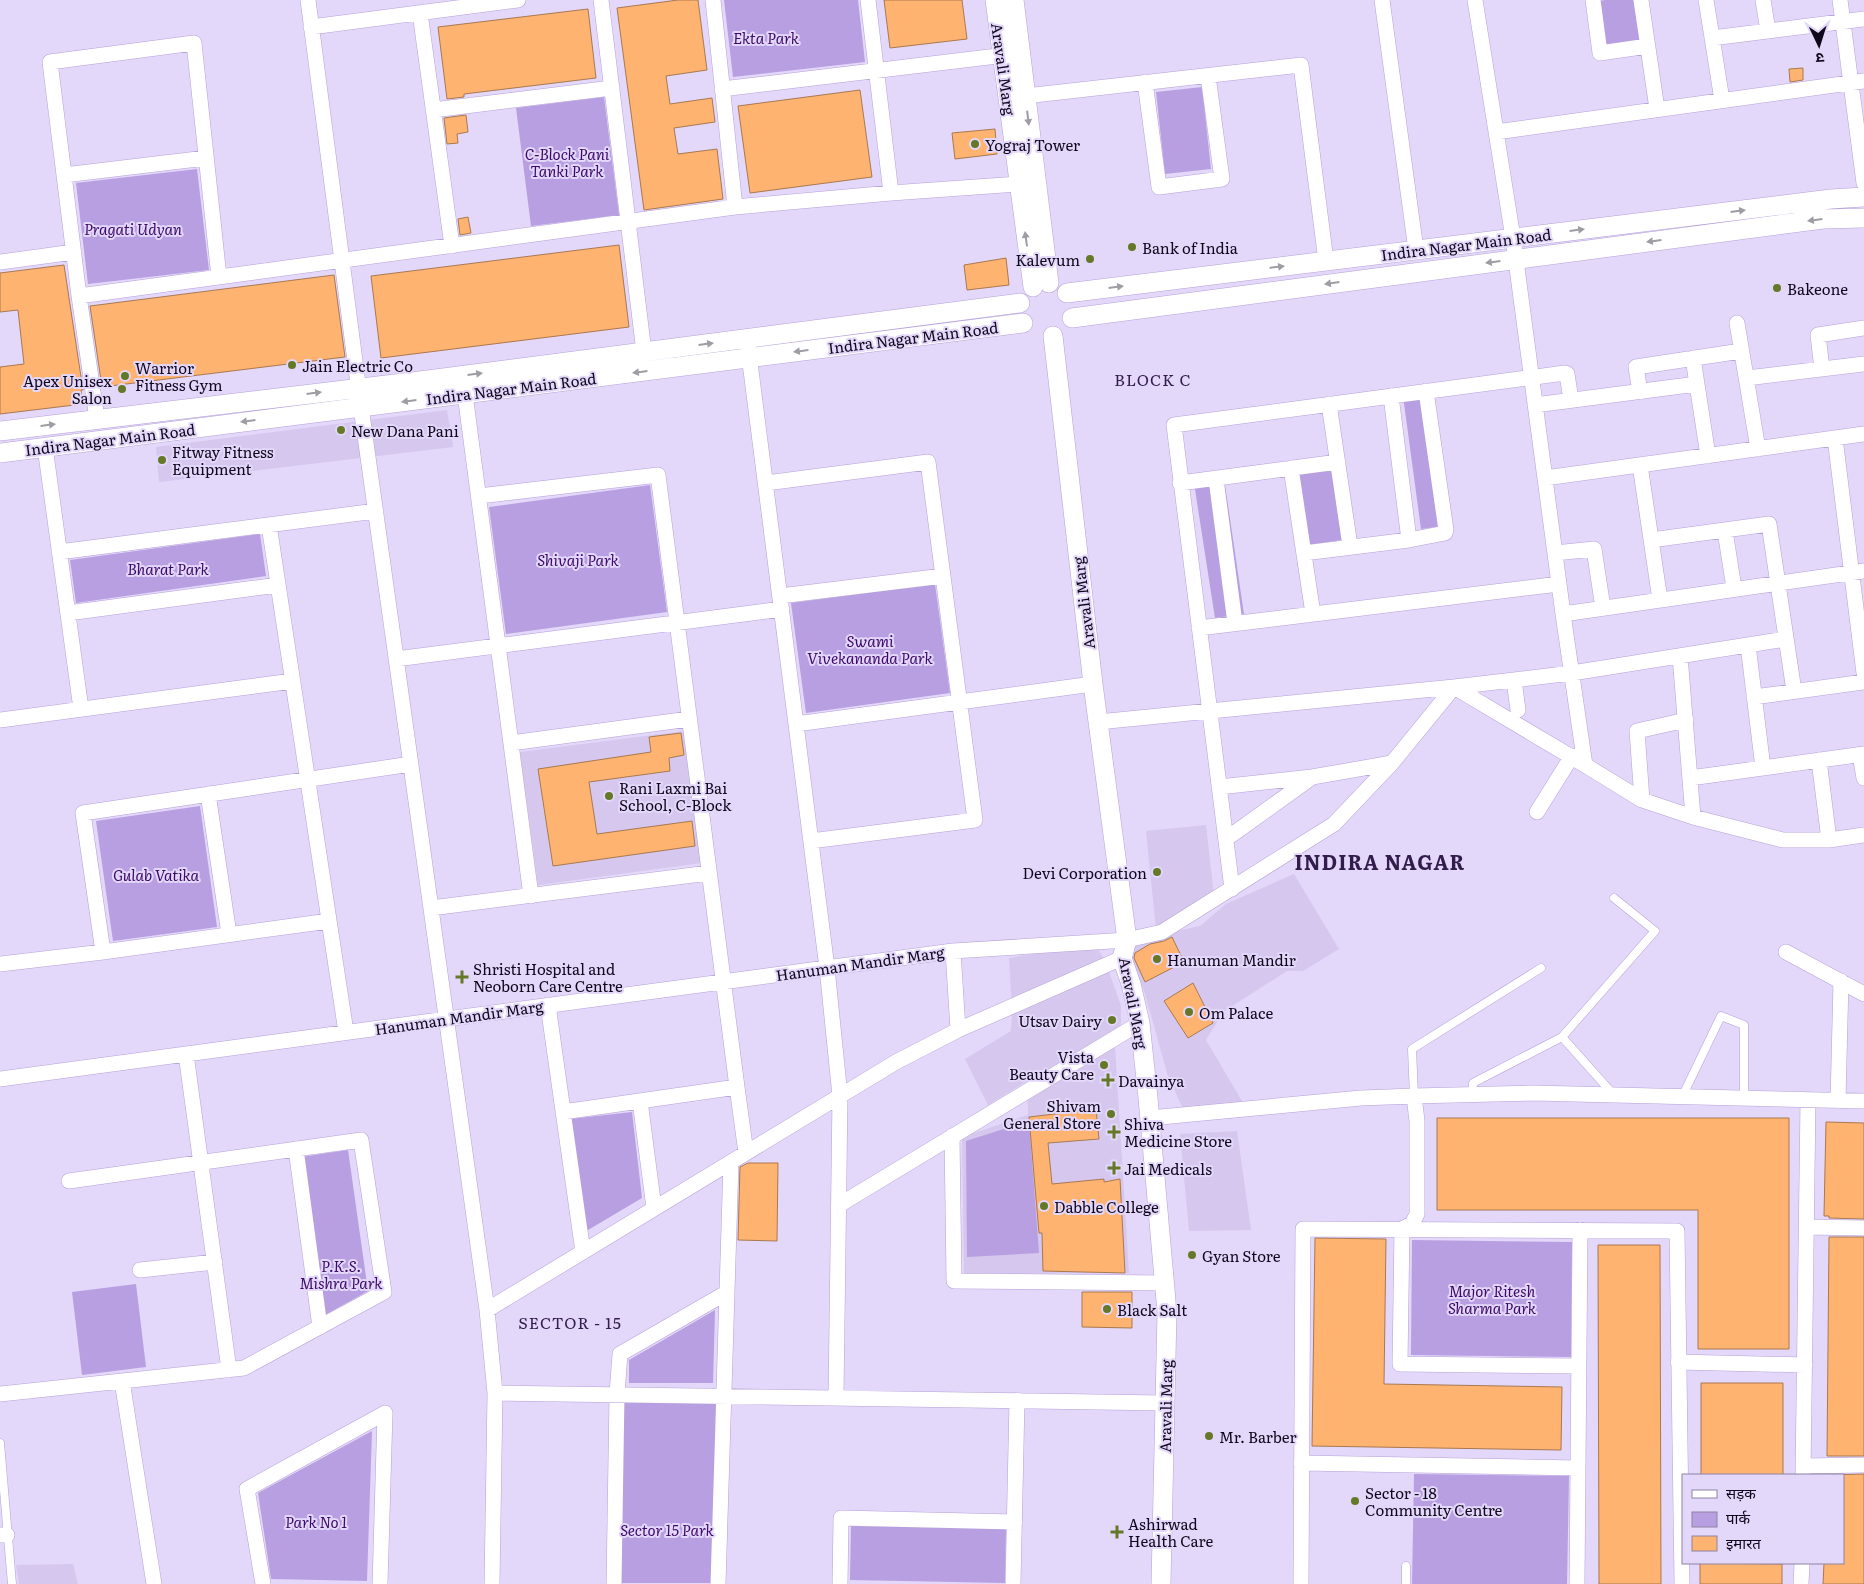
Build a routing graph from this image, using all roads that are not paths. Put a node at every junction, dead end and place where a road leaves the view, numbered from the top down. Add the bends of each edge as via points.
1 (308, 0) edge
2 (518, 0) edge
3 (601, 0) edge
4 (713, 0) edge
5 (868, 0) edge
6 (995, 0) edge
7 (1014, 0) edge
8 (1382, 0) edge
9 (1475, 0) edge
10 (1593, 0) edge
11 (1641, 0) edge
12 (1706, 0) edge
13 (1763, 0) edge
14 (1840, 0) edge
15 (420, 13) junction
16 (1864, 19) edge
17 (1843, 22) junction
18 (311, 27) junction
19 (1768, 31) junction
20 (1712, 38) junction
21 (1648, 46) junction
22 (1011, 54) junction
23 (877, 71) junction
24 (1208, 76) junction
25 (1145, 82) junction
26 (1857, 82) edge
27 (612, 88) junction
28 (722, 89) junction
29 (1017, 97) junction
30 (1722, 100) junction
31 (1657, 109) junction
32 (433, 110) junction
33 (1496, 132) junction
34 (206, 158) junction
35 (64, 175) junction
36 (1864, 183) edge
37 (1019, 184) junction
38 (891, 193) junction
39 (1864, 197) edge
40 (735, 208) junction
41 (1864, 218) edge
42 (628, 222) junction
43 (1513, 238) junction
44 (452, 246) junction
45 (1416, 250) junction
46 (74, 252) junction
47 (1516, 259) junction
48 (342, 260) junction
49 (1326, 261) junction
50 (0, 262) edge
51 (219, 277) junction
52 (1041, 285) junction
53 (1067, 293) junction
54 (79, 296) junction
55 (1020, 303) junction
56 (1072, 318) junction
57 (1023, 323) junction
58 (1737, 323) dead end
59 (1864, 331) edge
60 (1053, 336) junction
61 (747, 338) junction
62 (1741, 351) junction
63 (644, 352) junction
64 (749, 358) junction
65 (1693, 358) junction
66 (1864, 364) edge
67 (1822, 369) junction
68 (1531, 377) junction
69 (1746, 378) junction
70 (1697, 384) junction
71 (359, 388) junction
72 (1426, 391) junction
73 (1640, 392) junction
74 (465, 394) junction
75 (1391, 396) junction
76 (1571, 400) junction
77 (1329, 404) junction
78 (1535, 405) junction
79 (361, 407) junction
80 (97, 419) junction
81 (0, 431) edge
82 (1864, 434) edge
83 (1835, 438) junction
84 (45, 447) junction
85 (1758, 449) junction
86 (0, 453) edge
87 (1708, 456) junction
88 (1338, 462) junction
89 (1640, 465) junction
90 (1291, 468) junction
91 (1545, 478) junction
92 (1216, 479) junction
93 (766, 483) junction
94 (1180, 483) junction
95 (479, 496) junction
96 (376, 511) junction
97 (269, 525) junction
98 (1725, 531) junction
99 (1409, 540) junction
100 (1651, 540) junction
101 (1350, 546) junction
102 (59, 552) junction
103 (1304, 553) junction
104 (1555, 553) junction
105 (1858, 572) edge
106 (943, 576) junction
107 (1777, 582) junction
108 (1559, 584) junction
109 (278, 585) junction
110 (1734, 588) junction
111 (1660, 600) junction
112 (781, 603) junction
113 (1603, 608) junction
114 (68, 613) junction
115 (1313, 614) junction
116 (1563, 614) junction
117 (677, 623) junction
118 (1235, 623) junction
119 (1199, 628) junction
120 (1786, 639) junction
121 (1748, 645) junction
122 (498, 646) junction
123 (1680, 656) junction
124 (396, 659) junction
125 (1572, 673) junction
126 (1864, 673) edge
127 (1514, 680) junction
128 (293, 681) junction
129 (1864, 682) edge
130 (1093, 684) junction
131 (1454, 687) junction
132 (1794, 691) junction
133 (1754, 697) junction
134 (959, 702) junction
135 (81, 709) junction
136 (1209, 710) junction
137 (1518, 710) dead end
138 (689, 719) junction
139 (0, 720) edge
140 (1686, 720) junction
141 (1098, 722) junction
142 (796, 724) junction
143 (511, 743) junction
144 (1862, 754) edge
145 (1572, 756) junction
146 (1819, 760) junction
147 (1392, 763) junction
148 (411, 764) junction
149 (1585, 765) junction
150 (1763, 768) junction
151 (1312, 777) junction
152 (1690, 778) junction
153 (1864, 778) edge
154 (308, 779) junction
155 (1219, 788) junction
156 (208, 794) junction
157 (1642, 800) junction
158 (1537, 812) dead end
159 (1693, 817) junction
160 (1864, 835) edge
161 (1226, 839) junction
162 (1829, 840) junction
163 (811, 841) junction
164 (709, 873) junction
165 (1232, 889) junction
166 (531, 896) junction
167 (1614, 898) dead end
168 (430, 908) junction
169 (329, 920) junction
170 (229, 934) junction
171 (1127, 940) junction
172 (953, 951) junction
173 (103, 952) junction
174 (1786, 952) dead end
175 (1122, 958) junction
176 (0, 964) edge
177 (827, 968) junction
178 (1541, 968) dead end
179 (1841, 981) junction
180 (723, 982) junction
181 (1864, 994) edge
182 (548, 1005) junction
183 (446, 1019) junction
184 (1140, 1023) junction
185 (958, 1030) junction
186 (346, 1032) junction
187 (1562, 1038) junction
188 (186, 1054) junction
189 (0, 1079) edge
190 (737, 1087) junction
191 (1472, 1095) junction
192 (1614, 1095) junction
193 (840, 1096) junction
194 (1414, 1096) junction
195 (1682, 1097) junction
196 (1744, 1098) junction
197 (1808, 1100) junction
198 (640, 1101) junction
199 (1838, 1101) junction
200 (1864, 1101) edge
201 (563, 1112) junction
202 (1150, 1118) junction
203 (952, 1136) junction
204 (296, 1149) junction
205 (746, 1153) junction
206 (201, 1162) junction
207 (731, 1162) junction
208 (69, 1181) dead end
209 (839, 1205) junction
210 (654, 1208) junction
211 (1807, 1227) junction
212 (1864, 1228) edge
213 (1402, 1229) junction
214 (1580, 1230) junction
215 (583, 1252) junction
216 (214, 1262) junction
217 (140, 1270) dead end
218 (1164, 1283) junction
219 (726, 1293) junction
220 (487, 1310) junction
221 (320, 1327) junction
222 (1678, 1362) junction
223 (1805, 1365) junction
224 (1579, 1366) junction
225 (229, 1370) junction
226 (122, 1381) junction
227 (494, 1392) junction
228 (0, 1394) edge
229 (617, 1394) junction
230 (723, 1396) junction
231 (836, 1398) junction
232 (1017, 1400) junction
233 (1164, 1403) junction
234 (0, 1443) edge
235 (1301, 1463) junction
236 (1864, 1465) edge
237 (1578, 1468) junction
238 (1803, 1471) edge
239 (1015, 1522) junction
240 (4, 1535) edge
241 (1802, 1564) edge
242 (1406, 1566) dead end
243 (12, 1584) edge
244 (154, 1584) edge
245 (263, 1584) edge
246 (380, 1584) edge
247 (492, 1584) edge
248 (614, 1584) edge
249 (718, 1584) edge
250 (840, 1584) edge
251 (1013, 1584) edge
252 (1161, 1584) edge
253 (1301, 1584) edge
254 (1406, 1584) edge
255 (1577, 1584) edge
256 (1682, 1584) edge
257 (1801, 1584) edge

1 - 18 street
2 - 15 street
3 - 27 street
4 - 28 street
5 - 23 street
6 - 22 street, Aravali Marg
7 - 22 street, Aravali Marg
8 - 45 street
9 - 33 street
10 - 21 street via 1600,53
11 - 21 street
12 - 20 street
13 - 19 street
14 - 17 street
15 - 18 street
15 - 32 street
16 - 17 street
17 - 19 street
17 - 26 street
18 - 48 street
19 - 20 street
20 - 30 street
21 - 31 street
22 - 23 street
22 - 29 street, Aravali Marg
23 - 28 street
23 - 38 street
24 - 25 street
24 - 25 street via 1222,179 1159,187
24 - 49 street via 1301,66
25 - 29 street
26 - 30 street
26 - 36 street
27 - 32 street
27 - 42 street
28 - 40 street
29 - 37 street, Aravali Marg
29 -> 52 street, Aravali Marg
30 - 31 street
31 - 33 street
32 - 44 street
33 - 43 street
34 - 35 street
34 - 35 street via 194,43 50,62
34 - 51 street
35 - 46 street
37 - 38 street
52 -> 37 street, Aravali Marg
38 - 40 street
43 -> 39 street, Indira Nagar Main Road
40 - 42 street
41 -> 47 street, Indira Nagar Main Road via 1822,219
42 - 44 street
42 - 63 street
43 - 45 street, Indira Nagar Main Road
43 - 47 street
44 - 48 street
45 - 49 street, Indira Nagar Main Road
46 - 50 street
46 - 54 street
47 -> 56 street, Indira Nagar Main Road
47 - 68 street
48 - 51 street
48 - 71 street
53 -> 49 street, Indira Nagar Main Road
51 - 54 street
52 - 53 street via 1058,286
52 - 55 street via 1023,297
53 - 56 street via 1072,303
54 - 80 street
55 - 57 street
55 - 61 street, Indira Nagar Main Road
56 - 60 street via 1063,331
57 - 60 street via 1034,334
57 -> 64 street, Indira Nagar Main Road
58 - 62 street
59 - 67 street via 1818,335
60 - 130 street, Aravali Marg
63 -> 61 street, Indira Nagar Main Road
61 - 64 street
62 - 65 street
62 - 69 street
71 -> 63 street, Indira Nagar Main Road
64 -> 74 street, Indira Nagar Main Road
64 - 93 street
65 - 70 street
65 - 73 street via 1636,366
66 - 67 street
67 - 69 street
68 - 72 street
68 - 76 street via 1566,373
68 - 78 street
69 - 85 street
70 - 73 street
70 - 87 street
71 - 79 street
80 -> 71 street, Indira Nagar Main Road
72 - 75 street
72 - 99 street via 1446,530 1442,535
73 - 76 street
74 -> 79 street, Indira Nagar Main Road
74 - 95 street
75 - 77 street
75 - 99 street
76 - 78 street
77 - 88 street
77 - 94 street via 1174,425
78 - 91 street
79 -> 84 street, Indira Nagar Main Road
79 - 96 street
81 -> 80 street, Indira Nagar Main Road
82 - 83 street
83 - 85 street
83 - 105 street
84 - 86 street, Indira Nagar Main Road
84 - 102 street
85 - 87 street
87 - 89 street
88 - 90 street
88 - 101 street
89 - 91 street
89 - 100 street
90 - 92 street
90 - 103 street
91 - 104 street
92 - 94 street
92 - 118 street
93 - 106 street via 928,462
93 - 112 street
94 - 119 street
95 - 117 street via 658,475
95 - 122 street
96 - 97 street
96 - 124 street
97 - 102 street
97 - 109 street
98 - 100 street
98 - 107 street via 1769,524
98 - 110 street
99 - 101 street
100 - 111 street
101 - 103 street
102 - 114 street
103 - 115 street
104 - 108 street
104 - 113 street via 1594,548
105 - 107 street
105 - 126 street
106 - 112 street
106 - 134 street
107 - 110 street
107 - 120 street
108 - 115 street
108 - 116 street
109 - 114 street
109 - 128 street
110 - 111 street
111 - 113 street
112 - 117 street
112 - 142 street
113 - 116 street
114 - 135 street
115 - 118 street
116 - 125 street
117 - 122 street
117 - 138 street
118 - 119 street
119 - 136 street
120 - 121 street
120 - 132 street
121 - 123 street
121 - 133 street
122 - 124 street
122 - 143 street
123 - 125 street
123 - 140 street
124 - 148 street
125 - 127 street
125 - 149 street
127 - 131 street
127 - 137 street
128 - 135 street
128 - 154 street
129 - 132 street
130 - 134 street
130 - 141 street, Aravali Marg
131 - 136 street
131 - 145 street
131 - 147 street, Hanuman Mandir Marg
132 - 133 street
133 - 150 street
134 - 142 street
134 - 163 street via 975,820
135 - 139 street
136 - 141 street
136 - 155 street
138 - 143 street
138 - 164 street
140 - 152 street
140 - 157 street via 1636,731
141 - 171 street, Aravali Marg
142 - 163 street
143 - 166 street
144 - 146 street
144 - 153 street
145 - 149 street
145 - 158 street
146 - 150 street
146 - 162 street
147 - 151 street
147 - 165 street, Hanuman Mandir Marg via 1334,824
148 - 154 street
148 - 168 street
149 - 157 street
150 - 152 street
151 - 155 street
151 - 161 street
152 - 159 street
154 - 156 street
154 - 169 street
155 - 161 street
156 - 170 street
156 - 173 street via 83,813
157 - 159 street
159 - 162 street via 1783,840
160 - 162 street
161 - 165 street
163 - 177 street
164 - 166 street
164 - 180 street
165 - 171 street, Hanuman Mandir Marg via 1162,932
166 - 168 street
167 - 187 lane via 1654,931
168 - 183 street
169 - 170 street
169 - 186 street
170 - 173 street
171 - 172 street, Hanuman Mandir Marg
171 - 175 street, Aravali Marg
172 - 177 street, Hanuman Mandir Marg
172 - 185 street
173 - 176 street
174 - 179 street
175 - 184 street, Aravali Marg
175 - 185 street
177 - 180 street, Hanuman Mandir Marg
177 - 193 street
178 - 194 lane via 1412,1049
179 - 181 street
179 - 199 street
180 - 182 street, Hanuman Mandir Marg
180 - 190 street
182 - 183 street, Hanuman Mandir Marg
182 - 201 street
183 - 186 street, Hanuman Mandir Marg
183 - 220 street
184 - 202 street, Aravali Marg
184 - 203 street
185 - 193 street
186 - 188 street, Hanuman Mandir Marg
187 - 191 lane via 1473,1083
187 - 192 lane
188 - 189 street, Hanuman Mandir Marg
188 - 206 street
190 - 198 street
190 - 205 street
191 - 192 street
191 - 194 street
192 - 195 street
193 - 205 street
193 - 209 street
194 - 202 street
194 - 213 street via 1417,1214 1412,1224
195 - 196 street
195 - 196 lane via 1721,1016 1744,1025
196 - 197 street
197 - 199 street
197 - 211 street
198 - 201 street
198 - 210 street
199 - 200 street
201 - 215 street
202 - 218 street, Aravali Marg
203 - 209 street
203 - 218 street via 954,1281
204 - 206 street
204 - 221 street
204 - 221 street via 361,1140 384,1292
205 - 207 street
206 - 208 street
206 - 216 street
207 - 210 street
207 - 219 street
209 - 231 street
210 - 215 street
211 - 212 street
211 - 223 street
213 - 214 street
213 - 224 street via 1400,1364
213 - 235 street via 1303,1229
214 - 222 street via 1677,1231
214 - 224 street
215 - 220 street
216 - 217 street
216 - 225 street
218 - 233 street, Aravali Marg via 1167,1312
219 - 229 street via 620,1354
219 - 230 street
220 - 227 street
221 - 225 street via 244,1368
222 - 223 street
222 - 256 street
223 - 238 street
224 - 237 street
225 - 226 street
226 - 228 street
226 - 244 street
227 - 229 street
227 - 247 street
229 - 230 street
229 - 248 street
230 - 231 street
230 - 249 street
231 - 232 street
232 - 233 street
232 - 239 street
233 - 252 street, Aravali Marg
234 - 240 lane
235 - 237 street
235 - 253 street
236 - 238 street
237 - 255 street
239 - 250 street via 841,1518
239 - 251 street
240 - 243 lane
241 - 257 street
242 - 254 lane
245 - 246 street via 247,1489 385,1413

